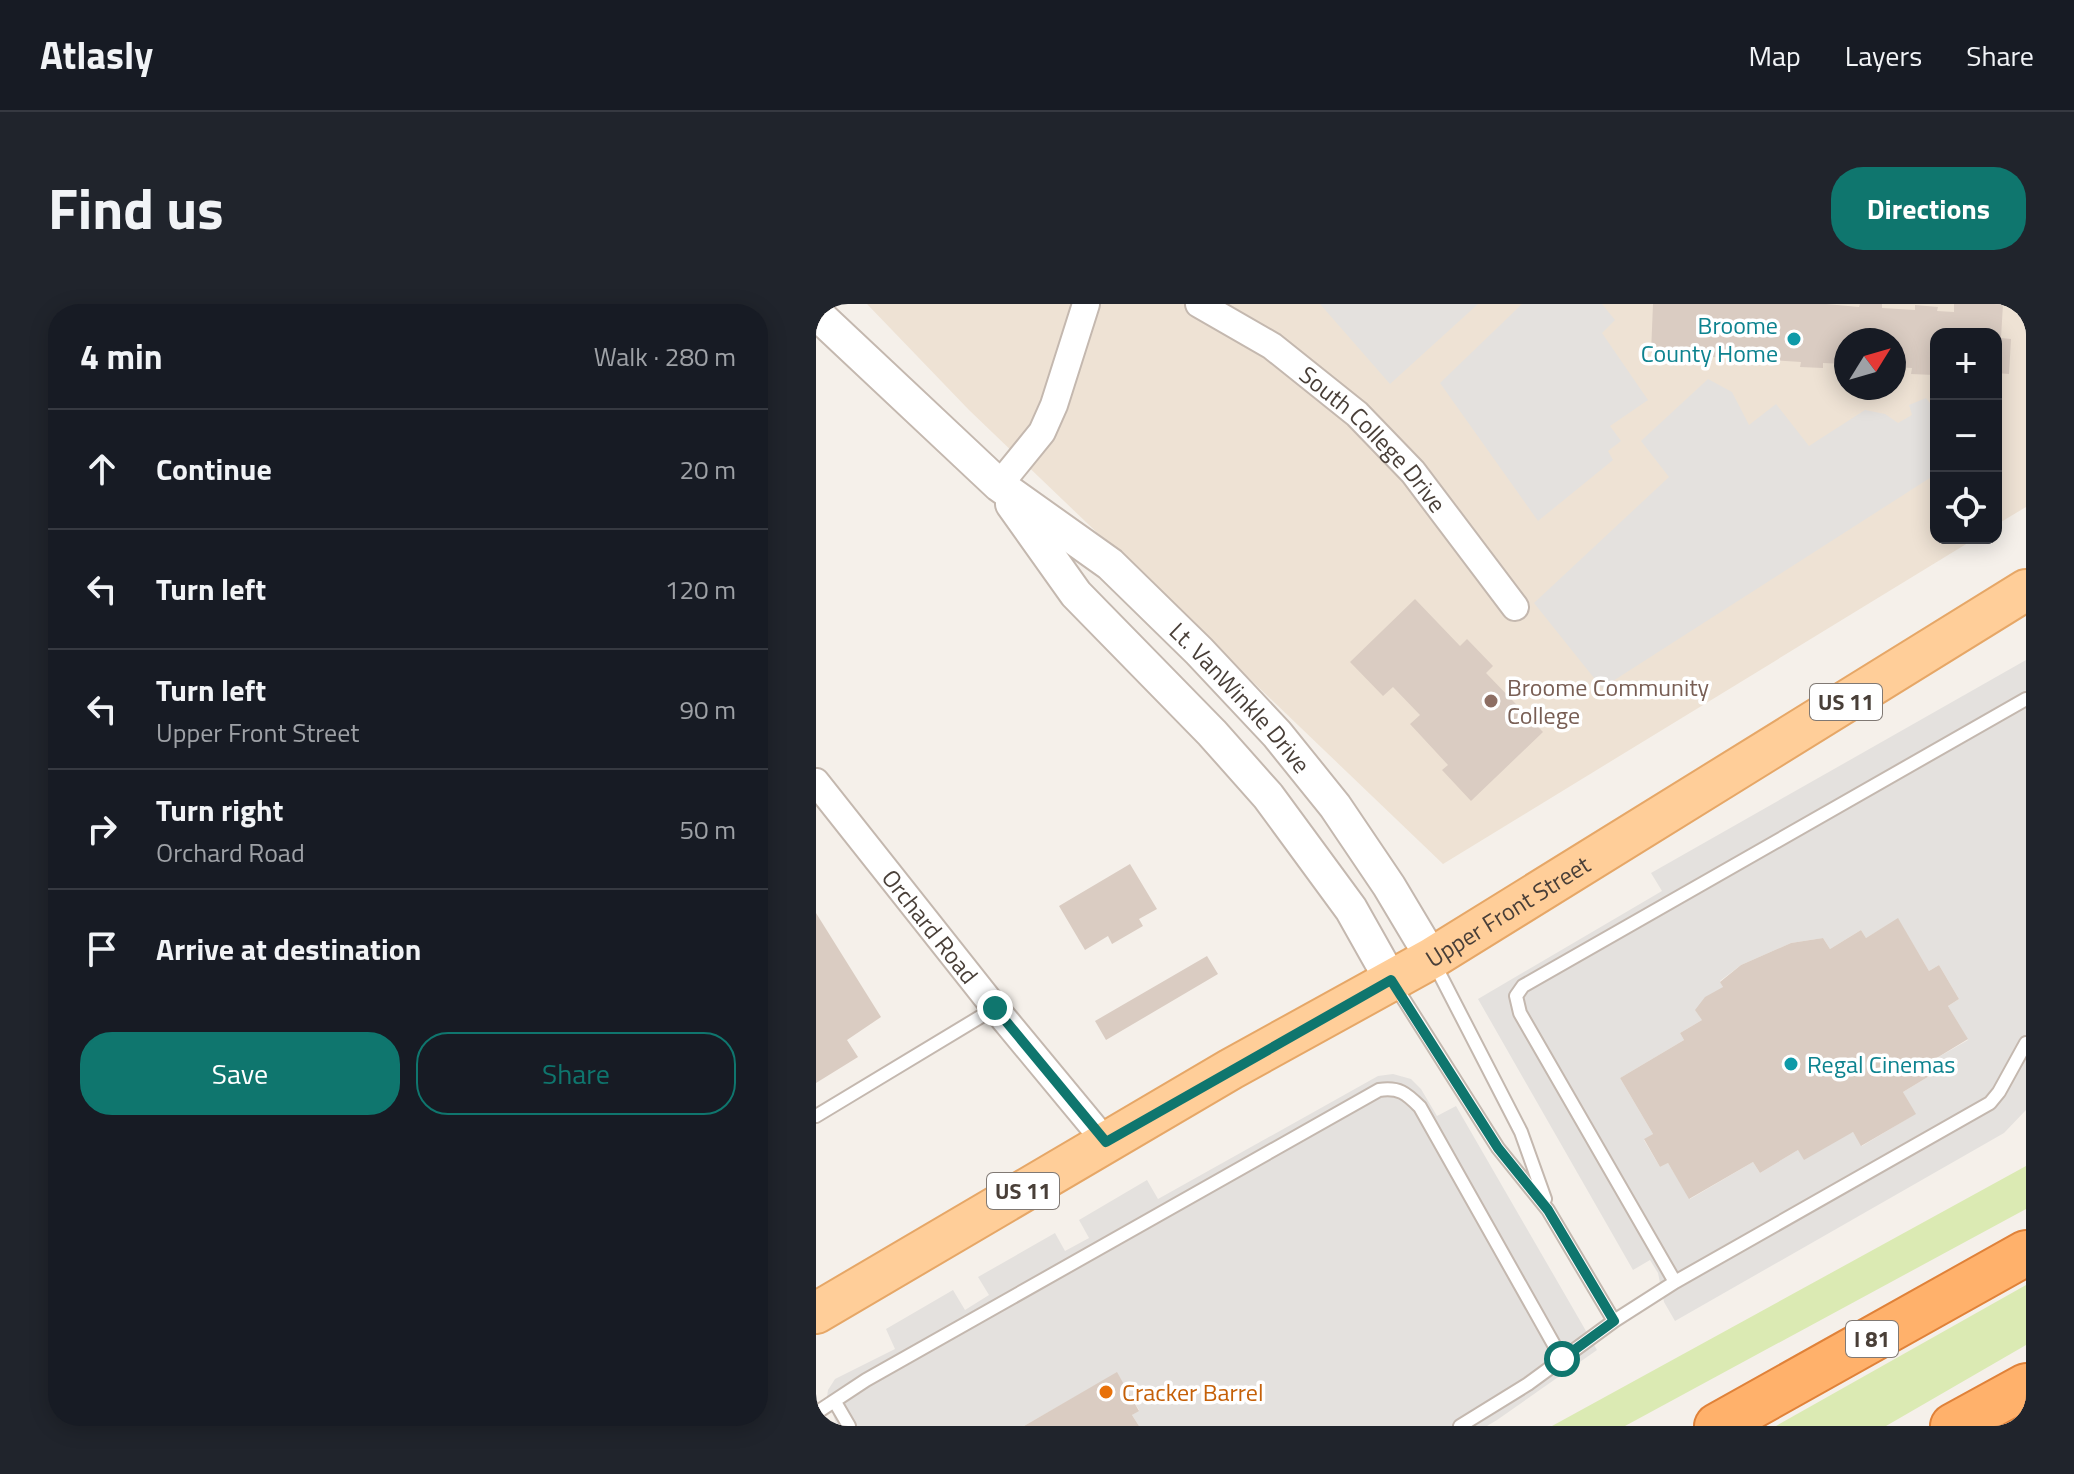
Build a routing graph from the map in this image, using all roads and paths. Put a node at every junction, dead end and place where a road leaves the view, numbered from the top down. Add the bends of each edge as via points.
1 (1086, 304) edge
2 (1199, 304) edge
3 (816, 313) edge
4 (999, 485) junction
5 (2026, 590) edge
6 (1515, 607) dead end
7 (2026, 699) edge
8 (816, 782) edge
9 (1432, 958) junction
10 (1391, 980) junction
11 (995, 1008) junction
12 (2026, 1043) edge
13 (816, 1116) edge
14 (1106, 1142) junction
15 (1548, 1210) junction
16 (2026, 1253) edge
17 (1675, 1282) junction
18 (816, 1313) edge
19 (1614, 1321) junction
20 (1562, 1359) junction
21 (2026, 1386) edge
22 (835, 1402) junction
23 (816, 1413) edge
24 (849, 1426) edge
25 (1460, 1426) edge
26 (1717, 1426) edge
27 (1953, 1426) edge

1 - 4 street via 1042,432
2 - 6 street, South College Drive via 1272,346 1357,414 1413,472
3 - 4 street, Lt. VanWinkle Drive
4 - 9 street, Lt. VanWinkle Drive via 1110,564 1277,734 1335,806
4 - 10 street, Lt. VanWinkle Drive via 1076,594 1268,796 1351,909
5 - 9 main road, Upper Front Street / US 11
7 - 17 lane via 1523,986 1516,996
8 - 11 street, Orchard Road
9 - 10 main road, Upper Front Street / US 11
9 - 15 lane via 1521,1132
10 - 14 main road, Upper Front Street / US 11
10 - 15 lane via 1498,1148
11 - 13 lane
11 - 14 street, Orchard Road
12 - 17 lane via 1990,1103
14 - 18 main road, Upper Front Street / US 11
15 - 19 lane
16 - 26 highway, I 81
17 - 19 lane
19 - 20 lane
20 - 22 lane via 1420,1107 1395,1088 1379,1090 1339,1112
20 - 25 lane
21 - 27 highway
22 - 23 lane
22 - 24 lane

